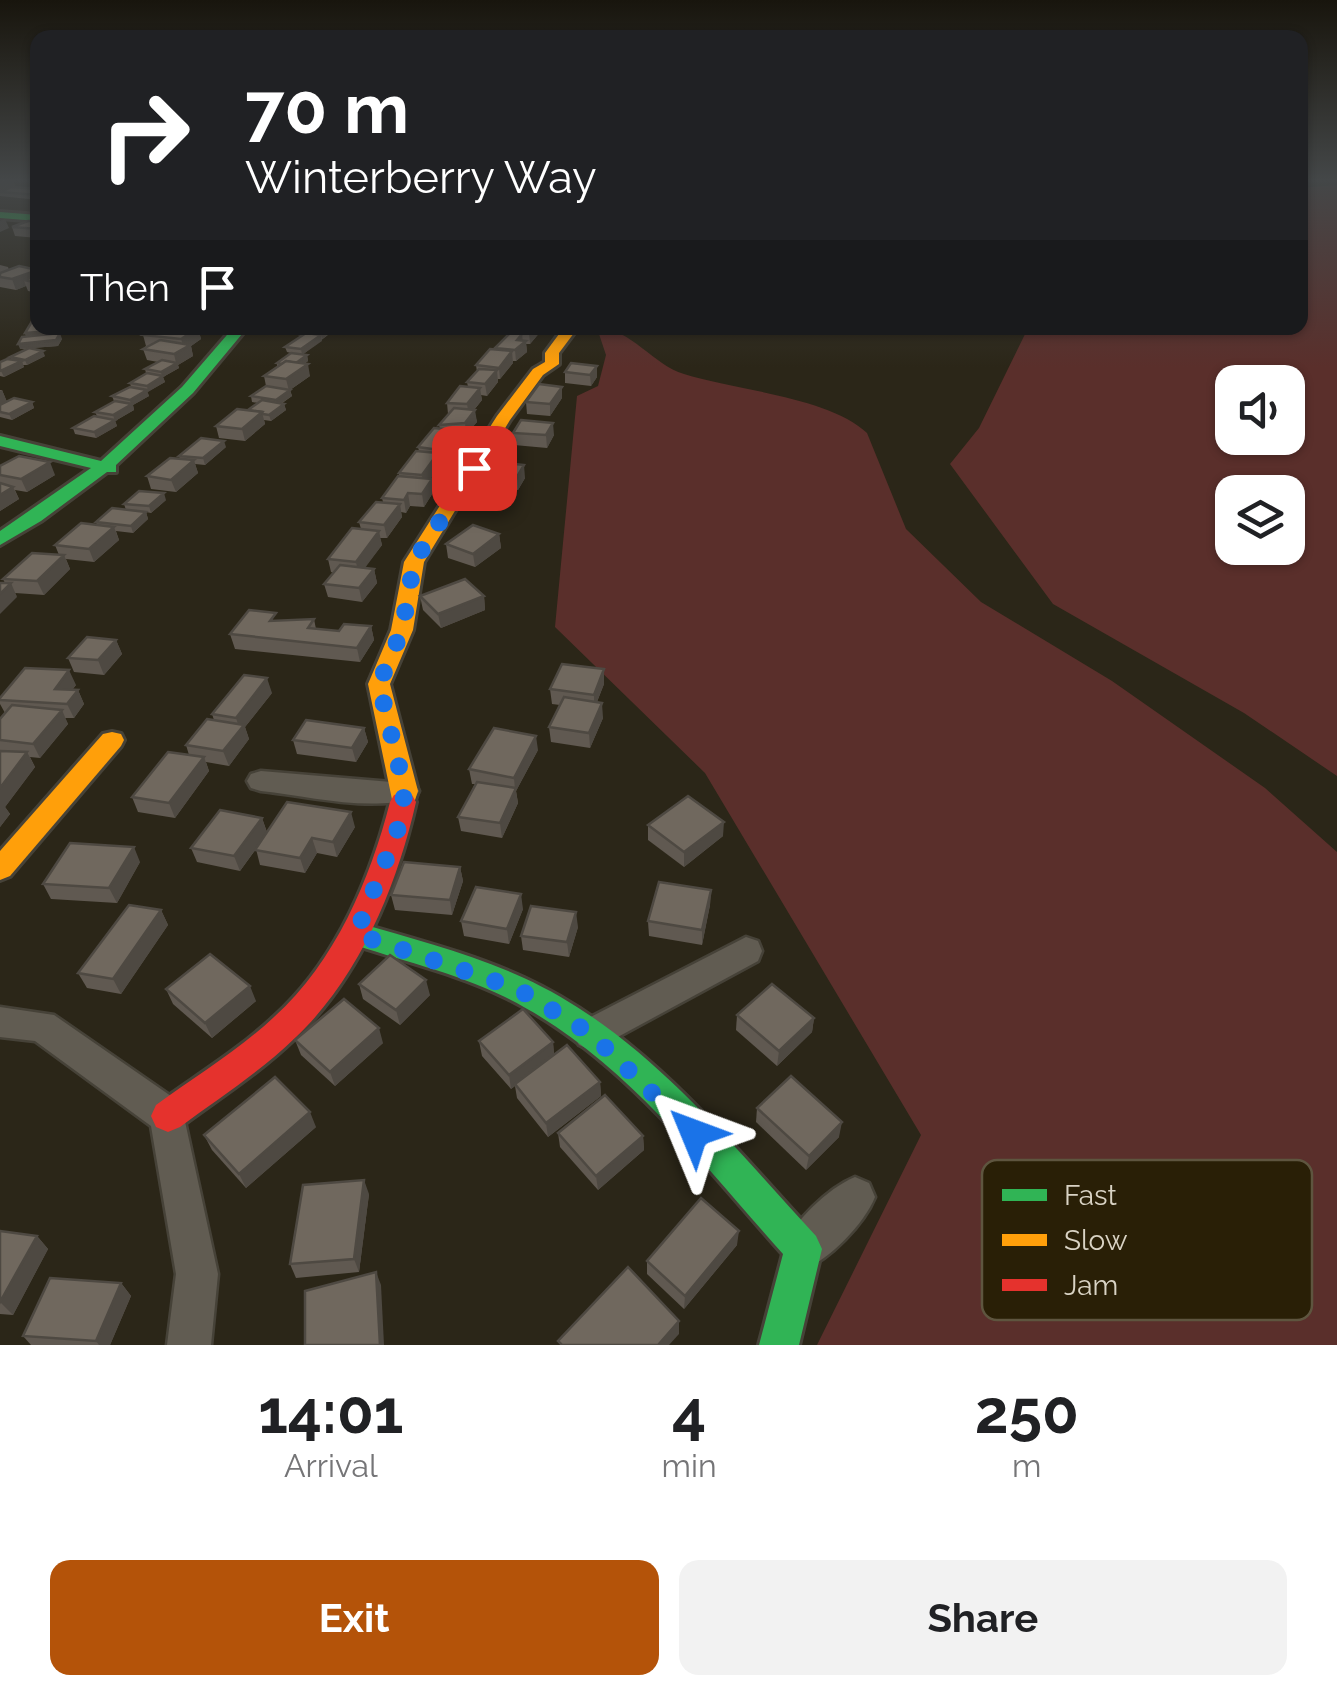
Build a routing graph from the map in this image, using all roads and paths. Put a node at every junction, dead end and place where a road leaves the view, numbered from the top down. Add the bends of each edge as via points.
1 (234, 335) edge
2 (565, 335) edge
3 (0, 441) edge
4 (110, 468) junction
5 (0, 539) edge
6 (112, 740) dead end
7 (261, 781) dead end
8 (405, 791) junction
9 (0, 869) edge
10 (356, 934) junction
11 (746, 951) dead end
12 (0, 1022) edge
13 (591, 1034) junction
14 (168, 1116) junction
15 (854, 1196) dead end
16 (803, 1249) junction
17 (189, 1345) edge
18 (779, 1345) edge

1 - 4 street via 171,415
2 - 8 street via 552,364 502,419 414,562 402,630 379,684
3 - 4 street
4 - 5 street
6 - 9 street
7 - 8 street
8 - 10 street via 397,832
10 - 13 street via 518,989
10 - 14 street via 288,1026
11 - 13 street
12 - 14 street via 42,1026
13 - 16 street
14 - 17 street via 198,1274
15 - 16 street
16 - 18 street

